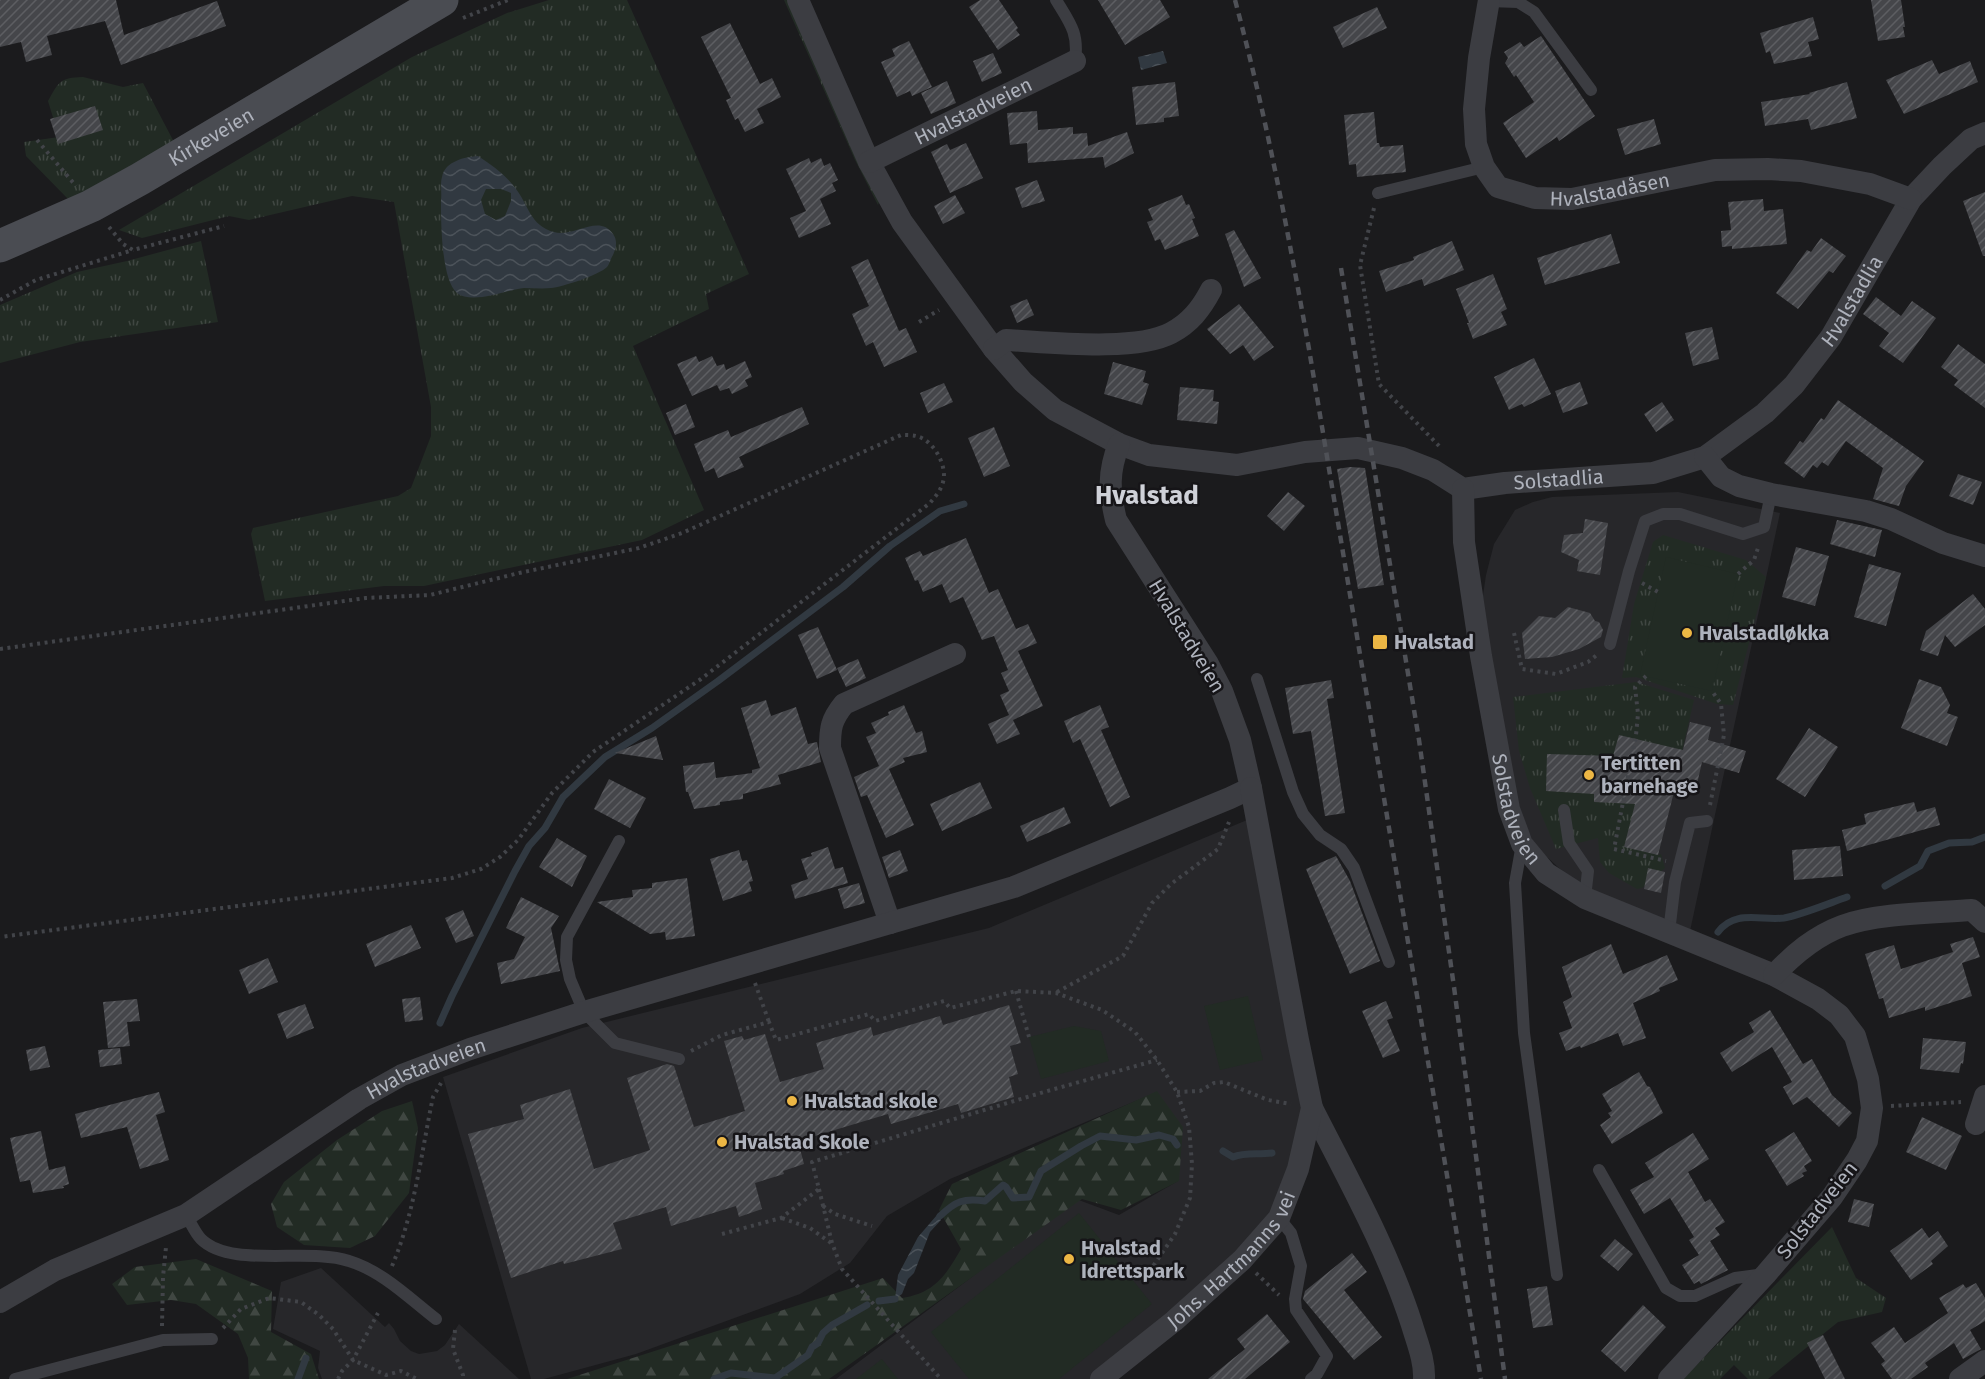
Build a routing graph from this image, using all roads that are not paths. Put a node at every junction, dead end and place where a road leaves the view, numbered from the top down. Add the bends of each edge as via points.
1 (457, 0) edge
2 (798, 0) edge
3 (1056, 0) edge
4 (1489, 0) edge
5 (424, 5) edge
6 (1075, 61) joint
7 (1591, 90) dead end
8 (1985, 133) edge
9 (869, 162) junction
10 (1484, 167) junction
11 (1378, 194) road end
12 (1911, 199) junction
13 (0, 246) edge
14 (1211, 290) dead end
15 (994, 349) junction
16 (1119, 444) junction
17 (1705, 457) junction
18 (1463, 489) junction
19 (1771, 494) junction
20 (1985, 556) edge
21 (1610, 644) road end
22 (955, 654) dead end
23 (1257, 679) dead end
24 (1251, 788) junction
25 (1564, 810) dead end
26 (1707, 821) road end
27 (618, 841) dead end
28 (1522, 844) junction
29 (1585, 898) junction
30 (1985, 922) edge
31 (890, 923) junction
32 (1669, 932) junction
33 (1389, 962) dead end
34 (1774, 975) junction
35 (584, 1012) junction
36 (679, 1059) road end
37 (1984, 1098) edge
38 (1312, 1108) junction
39 (1976, 1124) dead end
40 (1599, 1170) dead end
41 (186, 1215) junction
42 (1279, 1218) junction
43 (1766, 1274) junction
44 (1557, 1275) dead end
45 (0, 1302) edge
46 (436, 1319) dead end
47 (212, 1339) road end
48 (1985, 1361) edge
49 (15, 1379) edge
50 (1101, 1379) edge
51 (1311, 1379) edge
52 (1424, 1379) edge
53 (1669, 1379) edge
54 (1960, 1379) edge

1 - 5 main road, Kirkeveien
2 - 9 street
3 - 6 lane via 1074,30 1078,45
4 - 7 lane via 1518,2 1534,12
4 - 10 street, Hvalstadåsen via 1474,109 1476,144
5 - 13 main road, Kirkeveien via 200,145 91,206
6 - 9 street, Hvalstadveien
8 - 12 street, Hvalstadlia via 1971,139
9 - 15 street via 902,222
10 - 11 lane
10 - 12 street, Hvalstadåsen via 1498,187 1535,198 1572,199 1715,170 1768,169 1870,184
12 - 17 street, Hvalstadlia via 1831,337 1794,385 1765,413
14 - 15 street via 1199,312 1170,333 1129,344 1006,340
15 - 16 street via 1055,410
16 - 18 street via 1149,455 1237,465 1305,452 1358,448 1433,470
16 - 24 street, Hvalstadveien via 1110,473 1116,520 1222,691 1240,740
17 - 18 street, Solstadlia via 1653,473
17 - 19 street via 1721,477 1738,486
18 - 28 street, Solstadveien via 1464,542 1480,656 1509,809
19 - 20 street via 1866,511
19 - 21 lane via 1764,527 1743,534 1680,514 1663,514 1645,521
22 - 31 street via 844,704 831,725 830,748
23 - 33 lane via 1303,814 1320,835 1341,849 1354,868
24 - 31 street, Hvalstadveien via 1014,887
24 - 38 street, Johs. Hartmanns vei
25 - 29 lane via 1569,843 1588,871
26 - 32 lane via 1690,823
27 - 35 lane via 567,937 568,970
28 - 29 street, Solstadveien via 1546,873
28 - 44 lane via 1515,883 1524,1034
29 - 32 street, Solstadveien
30 - 34 street via 1972,910 1869,919 1818,938
31 - 35 street, Hvalstadveien
32 - 34 street, Solstadveien
34 - 43 street, Solstadveien via 1818,999 1839,1015 1855,1036 1872,1108 1868,1141 1857,1160 1832,1197
35 - 36 lane via 615,1043
35 - 41 street, Hvalstadveien via 402,1075 359,1099
37 - 39 street
38 - 42 street, Johs. Hartmanns vei via 1298,1169
38 - 52 street, Johs. Hartmanns vei via 1402,1294
40 - 43 lane via 1666,1288 1680,1296 1695,1296 1735,1278
41 - 45 street, Hvalstadveien via 55,1270
41 - 46 lane via 200,1239 230,1254 330,1256 350,1261 386,1280
42 - 50 street, Johs. Hartmanns vei via 1242,1260
42 - 51 lane via 1291,1233 1301,1266 1296,1311 1327,1356
43 - 53 street, Solstadveien
47 - 49 lane via 163,1340
48 - 54 street

